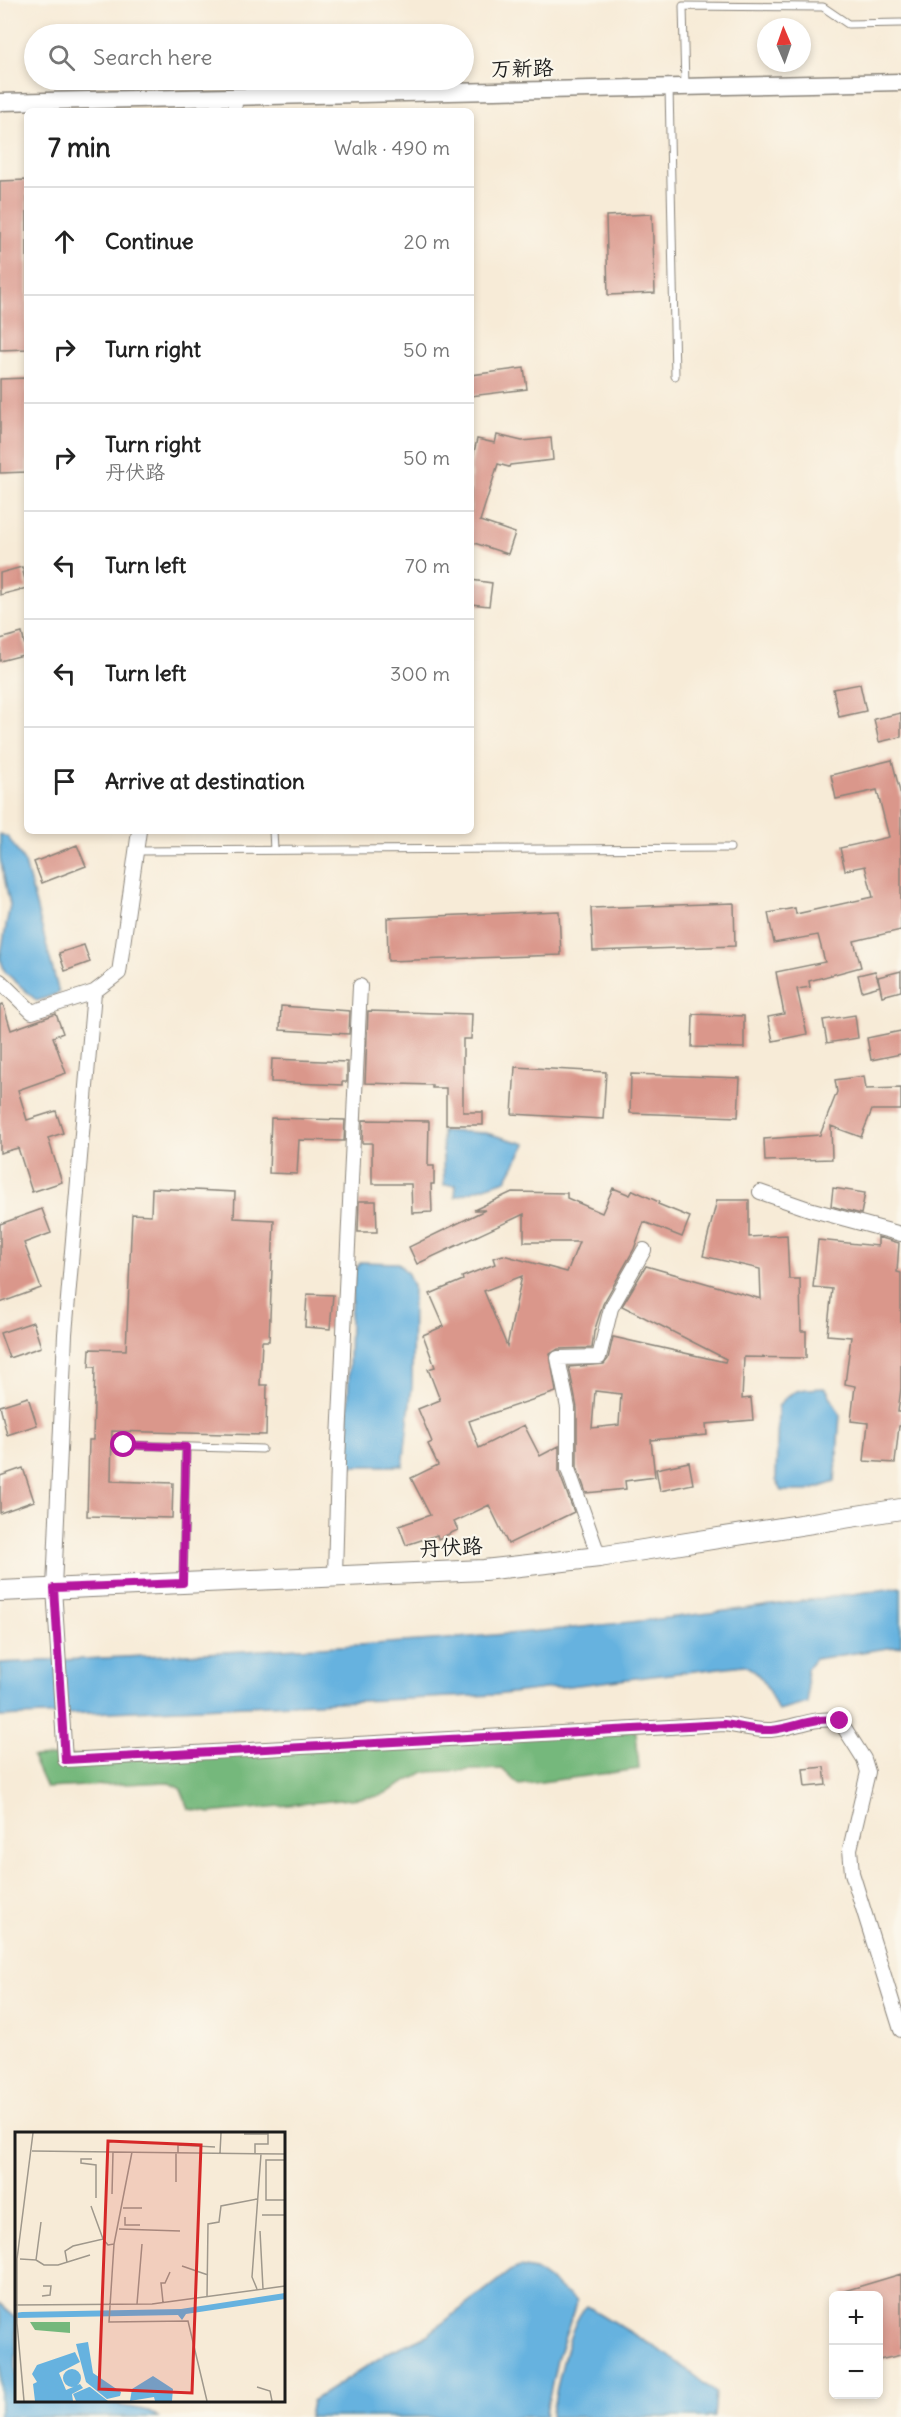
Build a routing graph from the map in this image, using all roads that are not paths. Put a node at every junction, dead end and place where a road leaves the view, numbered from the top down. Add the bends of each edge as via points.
1 (823, 4) edge
2 (901, 23) edge
3 (901, 82) edge
4 (677, 87) junction
5 (0, 102) edge
6 (235, 104) edge
7 (49, 106) edge
8 (675, 376) dead end
9 (139, 834) edge
10 (273, 834) edge
11 (730, 848) dead end
12 (274, 850) junction
13 (137, 851) junction
14 (0, 981) edge
15 (360, 986) dead end
16 (94, 992) junction
17 (760, 1192) dead end
18 (901, 1234) edge
19 (644, 1250) dead end
20 (124, 1445) dead end
21 (186, 1447) junction
22 (262, 1449) dead end
23 (901, 1509) edge
24 (599, 1557) junction
25 (335, 1576) junction
26 (183, 1583) junction
27 (54, 1588) junction
28 (0, 1590) edge
29 (901, 2030) edge

1 - 2 lane via 848,24
1 - 4 lane via 684,6
3 - 4 street, 万新路
4 - 6 street, 万新路
4 - 8 lane
5 - 7 street, 万新路
6 - 7 street, 万新路
9 - 13 street
10 - 12 lane
11 - 12 lane
12 - 13 lane
13 - 16 street via 119,974
14 - 16 street via 32,1012
15 - 25 street
16 - 27 street via 65,1334
17 - 18 street
19 - 24 street via 611,1308 598,1357 558,1358 568,1408 568,1469
20 - 21 lane
21 - 22 lane
21 - 26 lane
23 - 24 main road, 丹伏路
24 - 25 main road, 丹伏路 via 484,1570
25 - 26 main road, 丹伏路
26 - 27 main road, 丹伏路
27 - 28 main road, 丹伏路
27 - 29 street via 65,1760 724,1724 772,1730 829,1718 840,1721 868,1772 850,1849 852,1873

